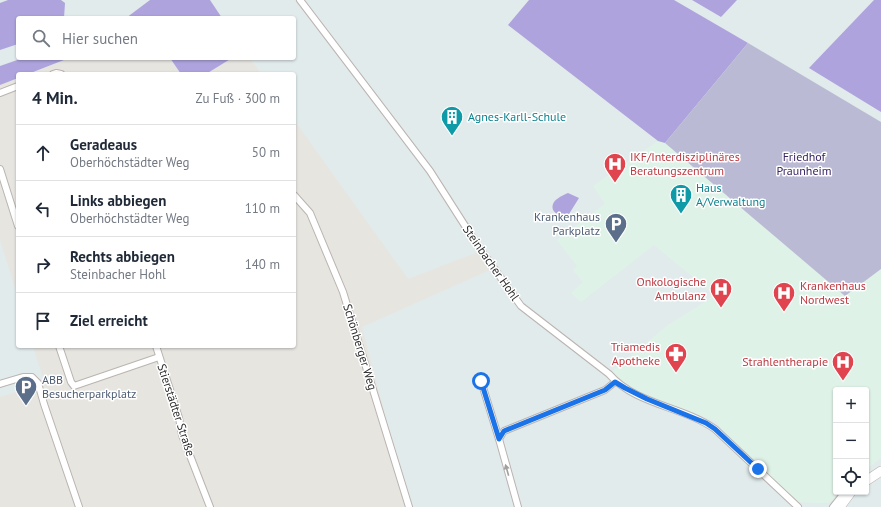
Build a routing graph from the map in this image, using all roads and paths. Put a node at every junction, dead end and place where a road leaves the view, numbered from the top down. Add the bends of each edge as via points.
1 (300, 0) edge
2 (16, 87) edge
3 (0, 92) edge
4 (0, 168) edge
5 (296, 197) edge
6 (16, 220) edge
7 (60, 348) edge
8 (157, 348) edge
9 (160, 357) junction
10 (481, 381) dead end
11 (615, 382) junction
12 (0, 384) edge
13 (499, 439) junction
14 (881, 471) edge
15 (869, 479) edge
16 (845, 495) edge
17 (849, 495) edge
18 (79, 507) edge
19 (210, 507) edge
20 (409, 507) edge
21 (518, 507) edge
22 (798, 507) edge
23 (833, 507) edge
24 (840, 507) edge

1 - 11 street, Steinbacher Hohl via 430,171 476,243 521,306 609,374
2 - 3 street
4 - 6 street
5 - 20 street, Schönberger Weg via 310,213 343,292
7 - 9 street, Stierstädter Straße via 74,386
8 - 9 street, Stierstädter Straße
9 - 19 street, Stierstädter Straße via 182,436
10 - 13 street
11 - 13 street via 605,390 504,431
11 - 22 street, Steinbacher Hohl via 647,399 706,423
12 - 18 street via 23,377 32,377 38,383
21 -> 13 street
14 - 15 main road
16 - 23 street
17 - 24 main road

